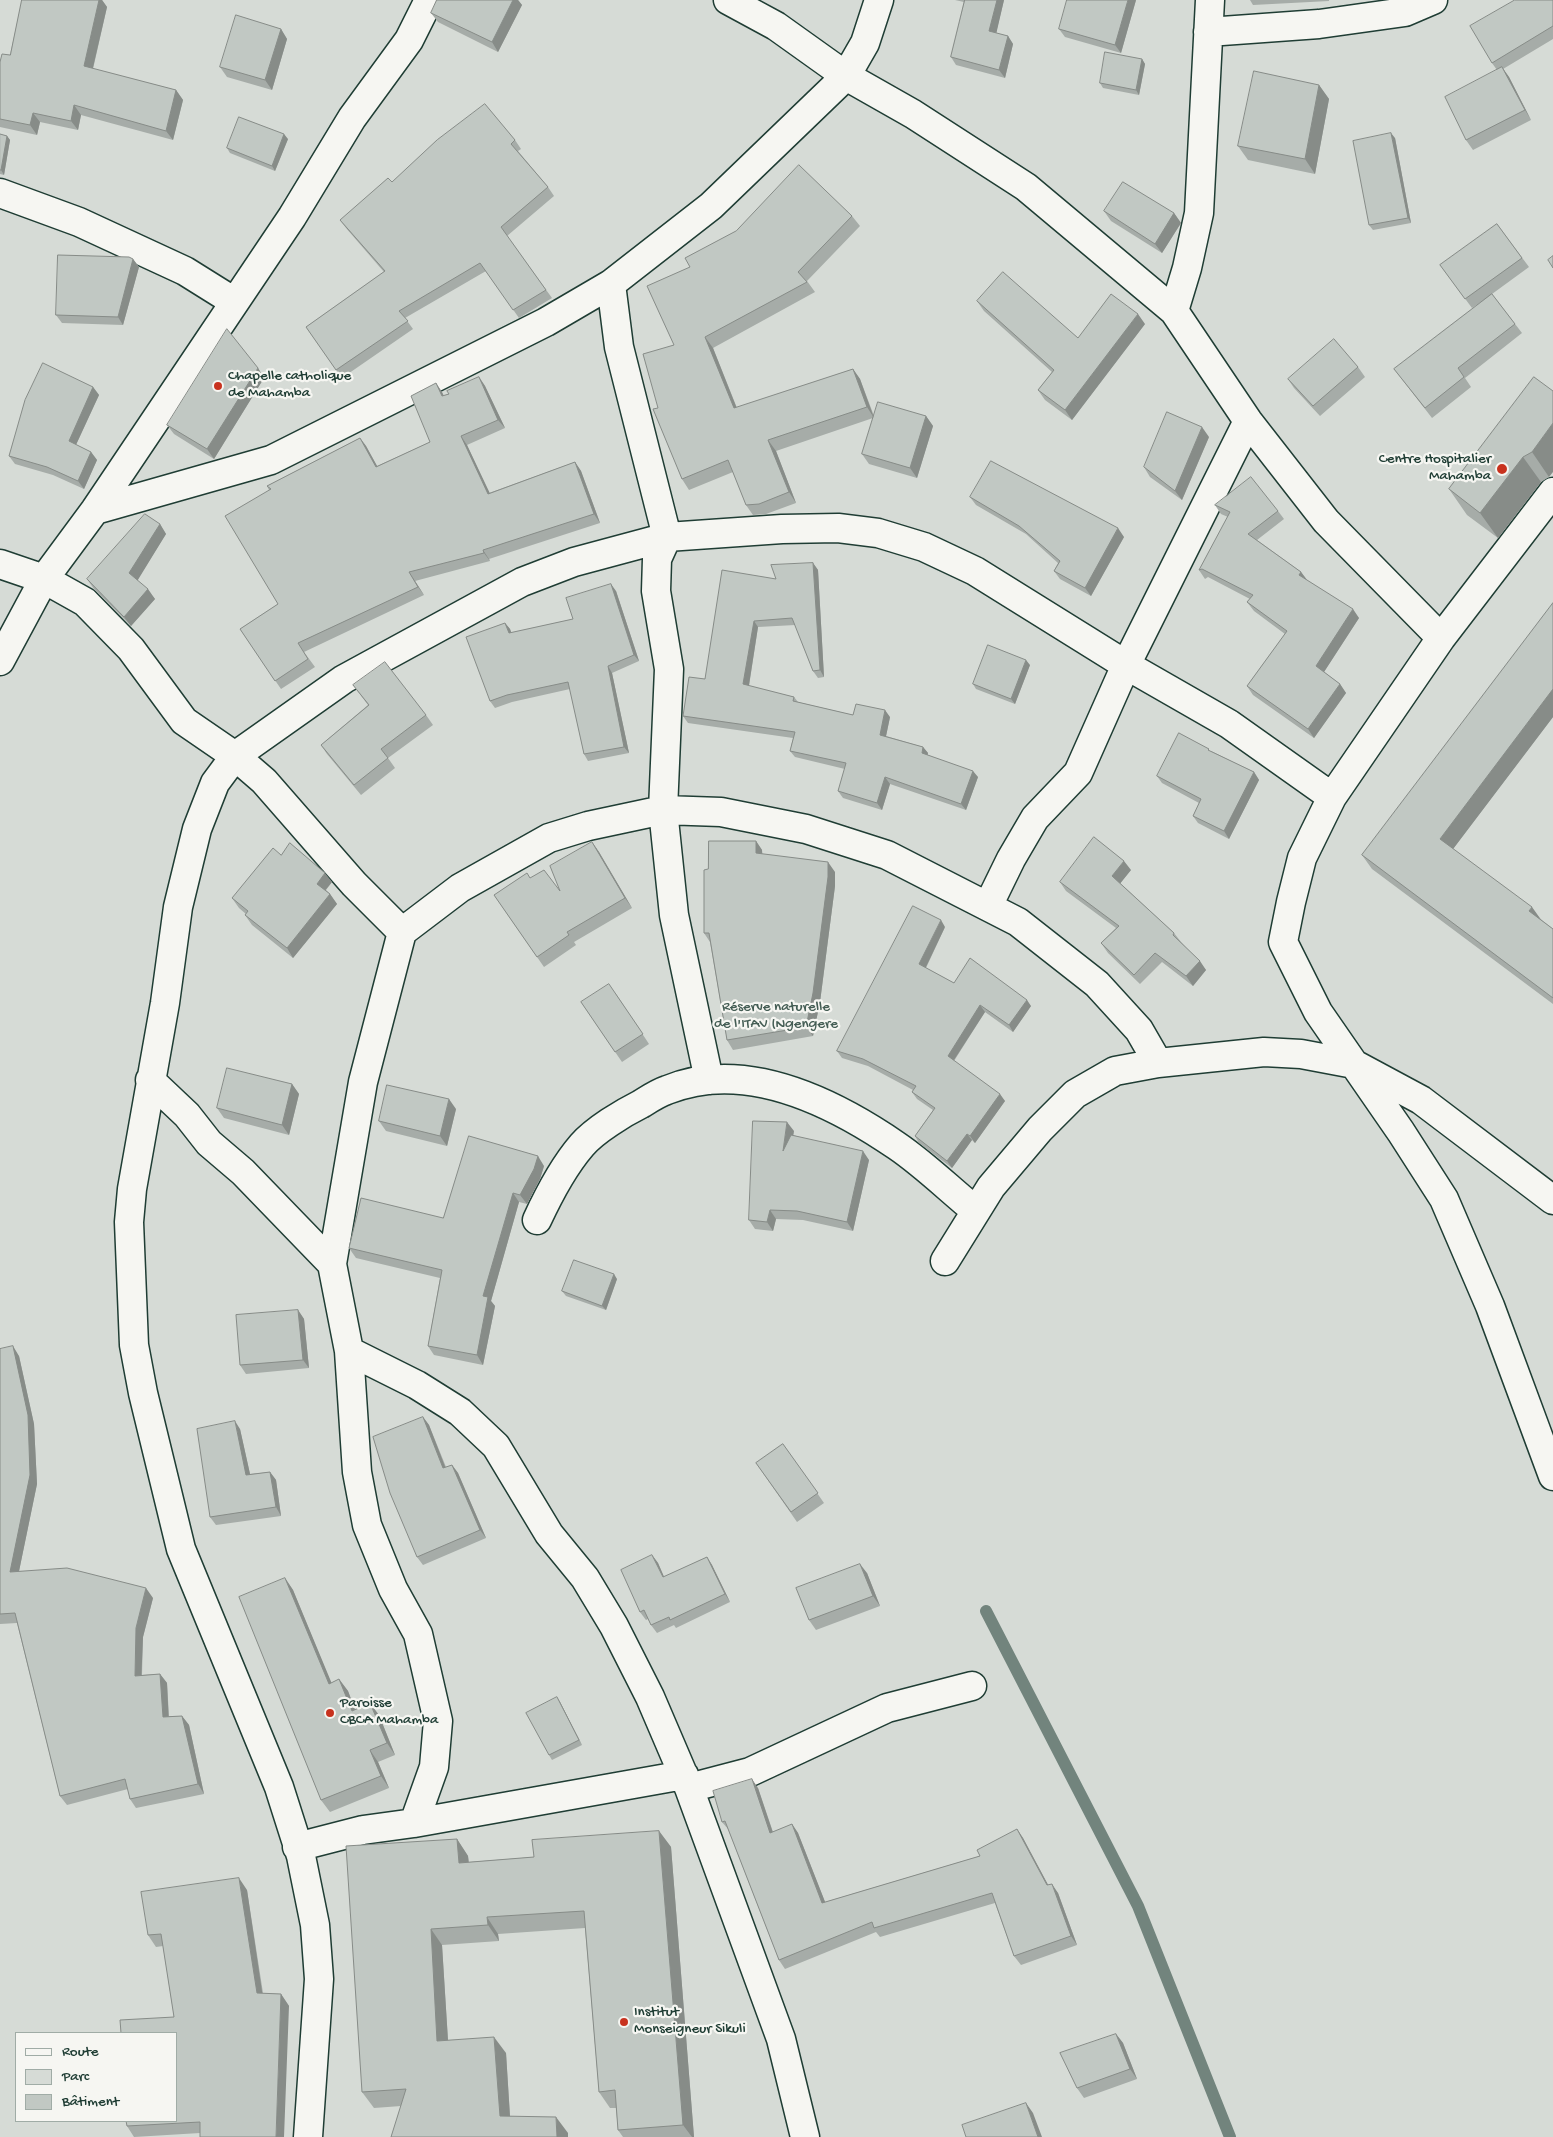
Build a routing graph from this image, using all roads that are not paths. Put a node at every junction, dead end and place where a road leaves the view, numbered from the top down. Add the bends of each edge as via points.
1 (429, 0) edge
2 (728, 0) edge
3 (878, 0) edge
4 (1210, 0) edge
5 (1433, 0) edge
6 (1208, 32) junction
7 (846, 76) junction
8 (0, 193) edge
9 (611, 284) junction
10 (233, 302) junction
11 (1174, 311) junction
12 (1248, 421) junction
13 (1553, 492) edge
14 (95, 510) junction
15 (667, 536) junction
16 (0, 564) edge
17 (44, 579) junction
18 (1441, 638) junction
19 (0, 661) edge
20 (1126, 666) junction
21 (235, 756) junction
22 (1332, 797) junction
23 (663, 810) junction
24 (988, 906) junction
25 (402, 932) junction
26 (1158, 1063) junction
27 (1354, 1064) junction
28 (150, 1080) junction
29 (708, 1080) junction
30 (1553, 1200) edge
31 (976, 1211) junction
32 (537, 1220) dead end
33 (945, 1261) dead end
34 (332, 1264) junction
35 (349, 1351) junction
36 (1553, 1476) edge
37 (972, 1686) dead end
38 (687, 1782) junction
39 (414, 1823) junction
40 (297, 1847) junction
41 (308, 2137) edge
42 (805, 2137) edge

1 - 10 street via 409,40 352,118 292,217
2 - 7 street via 776,26
3 - 7 street via 865,43
4 - 6 street
5 - 6 street via 1405,12 1386,15 1319,24
6 - 11 street via 1199,213
7 - 9 street via 711,206
7 - 11 street via 1026,187
8 - 10 street via 79,222 185,271
9 - 14 street via 546,322 270,460
9 - 15 street via 619,348
10 - 14 street
11 - 12 street
12 - 18 street via 1326,521
12 - 20 street
13 - 18 street
14 - 17 street
15 - 20 street via 838,528 878,533 924,547 975,571
15 - 21 street via 574,562 522,582 344,678
15 - 23 street via 657,559 656,583 669,669
16 - 17 street
17 - 19 street
17 - 21 street via 85,602 131,649 184,721
18 - 22 street
20 - 22 street via 1229,724
20 - 24 street via 1078,773 1035,818
21 - 25 street via 264,781 354,884
21 - 28 street via 215,783 197,829 178,907 165,1003
22 - 27 street via 1302,858 1283,942 1318,1012
23 - 24 street via 721,812 806,829 887,855
23 - 25 street via 588,826 550,838 460,888
23 - 29 street via 674,915
24 - 26 street via 1018,922 1097,984 1139,1030
25 - 34 street via 363,1082
26 - 27 street via 1264,1052 1300,1054
26 - 31 street via 1115,1071 1075,1094 1034,1136 991,1187
27 - 30 street via 1421,1100
27 - 36 street via 1444,1199 1490,1306
28 - 34 street
28 - 40 street via 129,1222 134,1345 143,1393 181,1549 279,1787
29 - 31 street via 777,1086 840,1110 898,1147
29 - 32 street via 668,1090 622,1114 583,1144 550,1192
31 - 33 street
34 - 35 street
35 - 38 street via 460,1412 496,1446 549,1534 585,1578 614,1626 650,1697
35 - 39 street via 358,1472 367,1525 393,1589 418,1634 438,1721 434,1767
37 - 38 street via 887,1708 750,1772
38 - 39 street
38 - 42 street via 781,2039
39 - 40 street via 363,1830
40 - 41 street via 315,1925 319,1979

